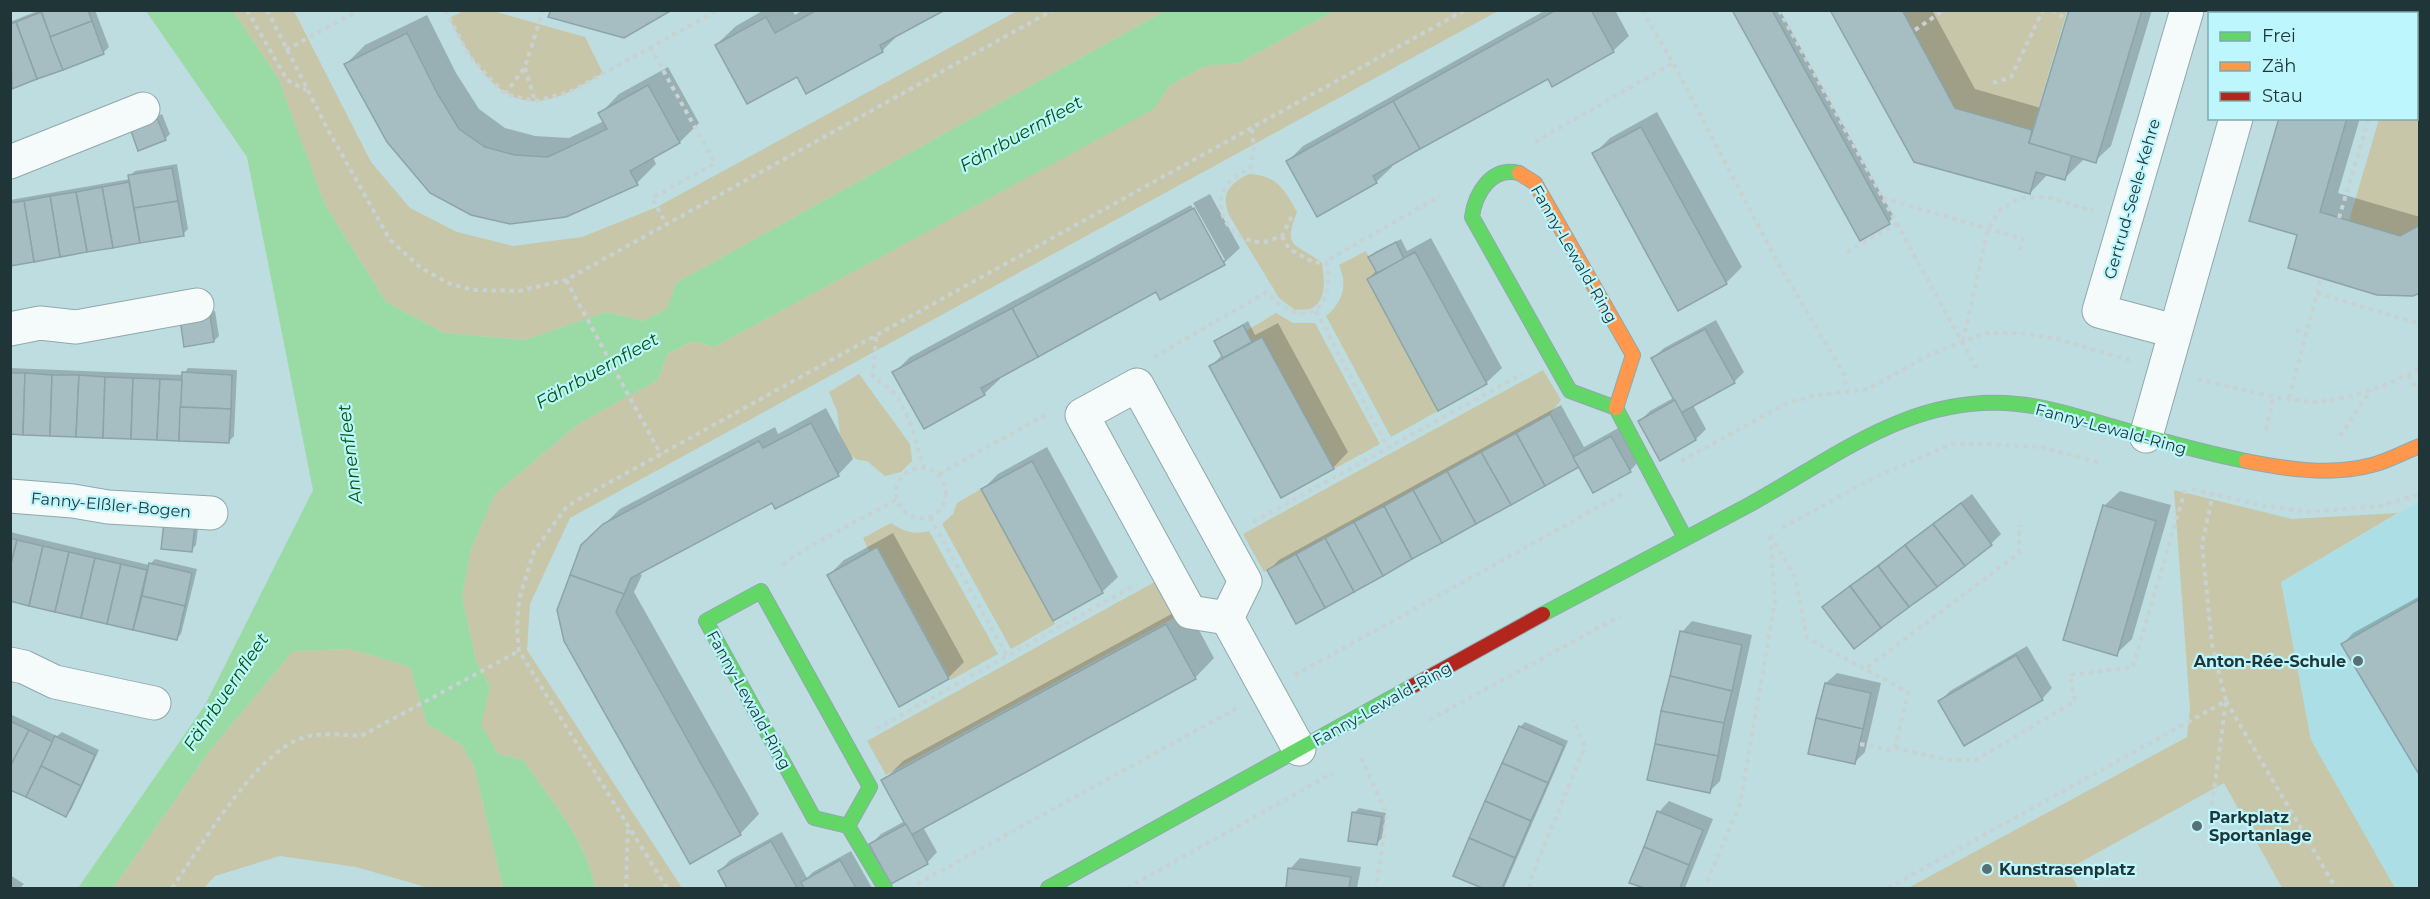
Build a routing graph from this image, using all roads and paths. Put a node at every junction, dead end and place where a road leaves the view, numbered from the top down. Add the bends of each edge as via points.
1 (247, 10) edge
2 (267, 10) edge
3 (359, 10) edge
4 (445, 10) edge
5 (543, 10) edge
6 (718, 10) edge
7 (1053, 10) edge
8 (1465, 10) edge
9 (1642, 10) edge
10 (1779, 10) edge
11 (1944, 10) edge
12 (2043, 10) edge
13 (2052, 10) edge
14 (2187, 10) edge
15 (2063, 17) dead end
16 (1915, 30) dead end
17 (650, 47) junction
18 (286, 50) junction
19 (1673, 63) junction
20 (525, 67) junction
21 (1993, 83) dead end
22 (308, 92) junction
23 (505, 94) junction
24 (535, 101) junction
25 (142, 109) dead end
26 (2235, 120) edge
27 (2368, 120) edge
28 (1252, 129) junction
29 (1529, 145) dead end
30 (10, 162) edge
31 (1450, 190) dead end
32 (1883, 198) junction
33 (1293, 214) dead end
34 (2339, 218) dead end
35 (2126, 221) junction
36 (1897, 224) junction
37 (667, 225) junction
38 (1988, 229) junction
39 (1282, 236) junction
40 (1847, 252) dead end
41 (2019, 254) dead end
42 (1326, 261) junction
43 (2321, 278) dead end
44 (566, 280) junction
45 (2317, 293) junction
46 (197, 305) dead end
47 (1316, 311) junction
48 (2420, 324) edge
49 (10, 329) edge
50 (2174, 331) junction
51 (2296, 331) dead end
52 (2306, 333) junction
53 (876, 337) junction
54 (1962, 342) junction
55 (1551, 358) junction
56 (1145, 362) dead end
57 (2408, 375) dead end
58 (2371, 389) dead end
59 (1847, 392) dead end
60 (2420, 394) edge
61 (2289, 398) dead end
62 (1996, 403) junction
63 (1616, 408) junction
64 (1056, 410) dead end
65 (2146, 436) junction
66 (2332, 441) dead end
67 (1387, 446) junction
68 (2420, 446) edge
69 (661, 455) junction
70 (2109, 465) dead end
71 (924, 468) junction
72 (939, 474) junction
73 (2177, 484) dead end
74 (2186, 487) junction
75 (10, 496) edge
76 (896, 500) junction
77 (210, 513) dead end
78 (930, 517) junction
79 (2019, 525) dead end
80 (1770, 535) junction
81 (1686, 538) junction
82 (1223, 539) junction
83 (1760, 541) dead end
84 (1166, 568) junction
85 (761, 591) junction
86 (1625, 613) dead end
87 (1227, 618) junction
88 (519, 651) junction
89 (1007, 656) junction
90 (10, 664) edge
91 (1865, 669) junction
92 (2226, 701) junction
93 (154, 704) dead end
94 (1573, 720) dead end
95 (1421, 724) dead end
96 (1860, 744) dead end
97 (847, 746) junction
98 (1896, 748) junction
99 (1299, 749) junction
100 (1371, 752) dead end
101 (1361, 758) junction
102 (1351, 763) dead end
103 (1341, 769) dead end
104 (2212, 805) dead end
105 (628, 826) junction
106 (848, 826) junction
107 (1707, 882) dead end
108 (172, 888) edge
109 (626, 888) edge
110 (667, 888) edge
111 (885, 888) edge
112 (1048, 888) edge
113 (1127, 888) edge
114 (1376, 888) edge
115 (1529, 888) edge
116 (1888, 888) edge
117 (2336, 888) edge

1 - 22 path via 287,80
2 - 18 path
3 - 18 path
4 - 23 path via 470,57
5 - 20 path
6 - 17 path
7 - 37 path
8 - 28 path
9 - 19 path
10 - 32 path
11 - 16 path
12 - 21 path via 2011,77
13 - 15 path
14 - 35 street, Gertrud-Seele-Kehre
17 - 24 path via 570,92
17 - 37 path via 715,163 652,198
18 - 22 path
19 - 29 path
19 - 59 path via 1778,263 1844,374
20 - 23 path
20 - 24 path
22 - 44 path via 390,240 421,268 450,284 474,290 519,291
23 - 24 path
25 - 30 street
26 - 50 street
27 - 34 path
28 - 39 path via 1254,150 1250,169 1236,174 1226,185 1220,200 1223,215 1236,233 1250,240 1265,242
28 - 53 path
31 - 42 path
32 - 36 path
32 - 38 path
33 - 39 path
35 - 38 path via 2047,197 2019,198 2000,210
35 - 50 street, Gertrud-Seele-Kehre via 2099,311
36 - 40 path
36 - 54 path
37 - 44 path
38 - 41 path via 2023,239
38 - 54 path
39 - 42 path via 1289,249 1315,263
42 - 47 path via 1329,285 1323,304
43 - 45 path
44 - 69 path
45 - 48 path
45 - 52 path
46 - 49 street via 76,327 40,323
47 - 56 path via 1301,315 1290,312 1267,292
47 - 67 path
50 - 65 street
51 - 52 path
52 - 61 path
53 - 69 path
53 - 71 path via 873,376 901,404
54 - 62 path
55 - 63 street, Fanny-Lewald-Ring via 1570,391
55 - 63 street, Fanny-Lewald-Ring via 1472,216 1472,204 1479,189 1507,172 1523,174 1535,183 1633,355
55 - 67 path
57 - 60 path
58 - 66 path via 2338,439
62 - 65 street, Fanny-Lewald-Ring via 2044,409
62 - 81 street, Fanny-Lewald-Ring via 1934,409 1888,425
63 - 81 street
64 - 72 path
65 - 68 street, Fanny-Lewald-Ring via 2199,452 2289,470 2344,470 2372,465
67 - 82 path
69 - 88 path via 567,506 534,551 519,600
70 - 80 path via 2040,447 1952,444 1871,479
71 - 72 path
71 - 76 path via 904,476 896,487
72 - 78 path via 946,494
73 - 74 path
74 - 92 path via 2213,494 2202,544 2212,645
74 - 98 path via 2133,667 2070,675 2075,701 1976,760 1948,760
75 - 77 street, Fanny-Elßler-Bogen
76 - 78 path via 910,515
76 - 85 path via 788,560
78 - 89 path
79 - 91 path via 2019,553
80 - 83 path
80 - 91 path via 1795,577 1807,638
80 - 107 path via 1775,600 1740,804
81 - 99 street, Fanny-Lewald-Ring
82 - 84 street via 1137,385 1082,415
82 - 87 street via 1245,581
84 - 87 street via 1190,612
84 - 89 path
85 - 97 street
85 - 106 street, Fanny-Lewald-Ring via 706,621 814,818
86 - 95 path
87 - 99 street, Fanny-Lewald-Ring
88 - 105 path
88 - 108 path via 362,736 302,738 271,756 244,784
89 - 97 path
90 - 93 street via 55,682
91 - 98 path via 1908,692
92 - 104 path
92 - 116 path
92 - 117 path
94 - 115 path via 1585,746
96 - 98 path
97 - 106 street via 870,787
99 - 112 street, Fanny-Lewald-Ring
100 - 101 path
101 - 102 path
101 - 114 path via 1387,816
103 - 113 path
105 - 109 path
105 - 110 path
106 - 111 street

